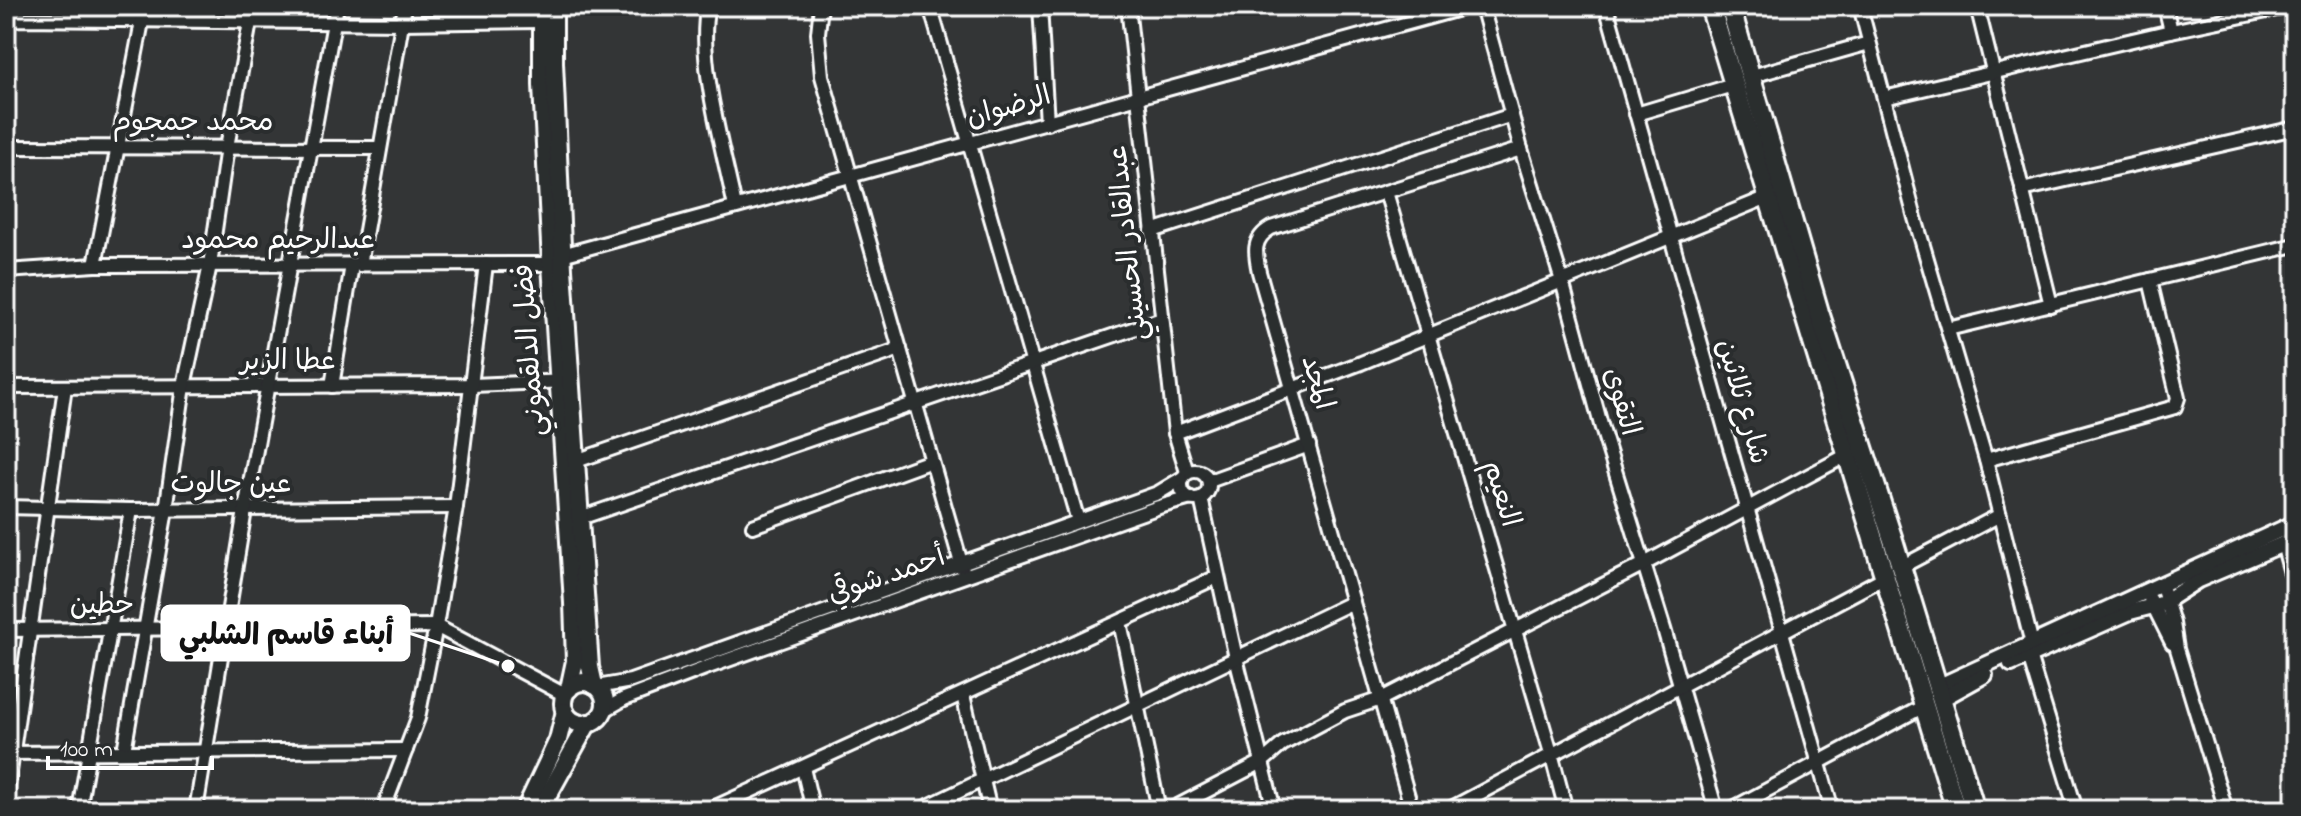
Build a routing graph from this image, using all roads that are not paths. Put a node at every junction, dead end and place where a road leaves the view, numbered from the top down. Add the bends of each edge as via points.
1 (145, 6) edge
2 (253, 6) edge
3 (337, 6) edge
4 (405, 6) edge
5 (554, 6) edge
6 (708, 6) edge
7 (821, 6) edge
8 (930, 6) edge
9 (1040, 6) edge
10 (1128, 6) edge
11 (1470, 6) edge
12 (1482, 6) edge
13 (1606, 6) edge
14 (1710, 6) edge
15 (1730, 6) edge
16 (1860, 6) edge
17 (1977, 6) edge
18 (2165, 6) edge
19 (2291, 6) edge
20 (61, 12) edge
21 (541, 14) edge
22 (143, 20) junction
23 (249, 21) junction
24 (6, 22) edge
25 (334, 22) junction
26 (402, 23) junction
27 (2171, 31) junction
28 (1869, 43) junction
29 (1993, 72) junction
30 (1752, 76) junction
31 (1733, 85) junction
32 (1137, 98) junction
33 (1884, 98) junction
34 (1636, 114) junction
35 (1512, 115) junction
36 (1047, 123) junction
37 (2295, 128) edge
38 (970, 144) junction
39 (6, 147) edge
40 (119, 147) junction
41 (227, 147) junction
42 (310, 147) junction
43 (380, 148) junction
44 (1521, 149) junction
45 (852, 177) junction
46 (2022, 190) junction
47 (1386, 192) junction
48 (1768, 197) junction
49 (735, 207) junction
50 (1152, 231) junction
51 (1670, 237) junction
52 (2295, 245) edge
53 (556, 260) junction
54 (292, 264) junction
55 (486, 264) junction
56 (95, 265) junction
57 (210, 265) junction
58 (356, 265) junction
59 (6, 271) edge
60 (2150, 280) junction
61 (1562, 281) junction
62 (2051, 305) junction
63 (1162, 319) junction
64 (1948, 329) junction
65 (1428, 335) junction
66 (900, 349) junction
67 (1032, 363) junction
68 (564, 381) junction
69 (473, 385) junction
70 (184, 386) junction
71 (332, 386) junction
72 (6, 387) edge
73 (65, 387) junction
74 (268, 387) junction
75 (1293, 390) junction
76 (914, 403) junction
77 (1175, 433) junction
78 (1309, 445) junction
79 (1847, 455) junction
80 (1986, 460) junction
81 (576, 461) junction
82 (931, 461) junction
83 (1184, 476) junction
84 (1209, 481) junction
85 (1196, 498) junction
86 (6, 507) edge
87 (456, 507) junction
88 (1747, 508) junction
89 (47, 509) junction
90 (131, 510) junction
91 (166, 510) junction
92 (245, 510) junction
93 (2000, 515) junction
94 (580, 518) junction
95 (1078, 521) junction
96 (2295, 523) edge
97 (753, 526) dead end
98 (2289, 542) edge
99 (1884, 543) junction
100 (1644, 564) junction
101 (1901, 567) junction
102 (963, 569) junction
103 (1217, 577) junction
104 (1883, 578) junction
105 (2295, 588) edge
106 (2157, 596) junction
107 (1353, 602) junction
108 (1120, 622) junction
109 (436, 626) junction
110 (1515, 628) junction
111 (227, 629) junction
112 (6, 630) edge
113 (31, 630) junction
114 (111, 630) junction
115 (144, 630) junction
116 (1782, 633) junction
117 (2030, 650) junction
118 (1236, 658) junction
119 (595, 686) junction
120 (1680, 688) junction
121 (963, 695) junction
122 (566, 698) junction
123 (1934, 698) junction
124 (1381, 699) junction
125 (1138, 705) junction
126 (603, 711) junction
127 (588, 723) junction
128 (406, 750) junction
129 (88, 751) junction
130 (124, 751) junction
131 (206, 751) junction
132 (9, 753) edge
133 (1551, 753) junction
134 (1262, 762) junction
135 (1819, 763) junction
136 (803, 768) junction
137 (983, 779) junction
138 (6, 800) edge
139 (79, 810) edge
140 (196, 810) edge
141 (383, 810) edge
142 (525, 810) edge
143 (540, 810) edge
144 (709, 810) edge
145 (813, 810) edge
146 (920, 810) edge
147 (990, 810) edge
148 (1159, 810) edge
149 (1170, 810) edge
150 (1274, 810) edge
151 (1412, 810) edge
152 (1448, 810) edge
153 (1566, 810) edge
154 (1716, 810) edge
155 (1730, 810) edge
156 (1832, 810) edge
157 (1956, 810) edge
158 (1975, 810) edge
159 (2076, 810) edge
160 (2226, 810) edge

1 - 22 street
2 - 23 street
3 - 25 street
4 - 26 street
5 - 53 main road, فضل الدلقموني
6 - 49 street via 706,59
7 - 45 street via 819,60
8 - 38 street
9 - 36 street
10 - 32 street, عبدالقادر الحسيني
11 - 32 street, الرضوان
12 - 35 street, التقوى
13 - 34 street, شارع ثلاثين
14 - 31 main road
15 - 30 main road
16 - 28 street
17 - 29 street
18 - 27 street
19 - 27 street
20 - 22 street
20 - 24 street
21 - 26 street
21 - 53 main road, فضل الدلقموني
22 - 23 street
22 - 40 street
23 - 25 street
23 - 41 street
25 - 26 street
25 - 42 street
26 - 43 street
27 - 29 street
28 - 30 street
28 - 33 street
29 - 33 street
29 - 46 street
30 - 99 main road
31 - 34 street
31 - 48 main road
32 - 36 street, الرضوان
32 - 50 street, عبدالقادر الحسيني
33 - 64 street
34 - 51 street, شارع ثلاثين
35 - 44 street, التقوى
35 - 50 street
36 - 38 street, الرضوان
37 - 46 street
38 - 45 street, الرضوان
38 - 67 street
39 - 40 street, محمد جمجوم
40 - 41 street, محمد جمجوم
40 - 56 street
41 - 42 street, محمد جمجوم
41 - 57 street
42 - 43 street, محمد جمجوم
42 - 54 street
43 - 58 street
44 - 47 street, المجد
44 - 61 street, التقوى
45 - 49 street, الرضوان
45 - 66 street
46 - 62 street
47 - 65 street, النعيم
47 - 75 street, المجد via 1271,228 1258,237 1259,272
48 - 51 street
48 - 79 main road
49 - 53 street, الرضوان
50 - 63 street, عبدالقادر الحسيني
51 - 61 street
51 - 88 street, شارع ثلاثين
52 - 60 street
53 - 55 street, عبدالرحيم محمود
53 - 68 main road, فضل الدلقموني
54 - 57 street, عبدالرحيم محمود
54 - 58 street, عبدالرحيم محمود
54 - 74 street
55 - 58 street, عبدالرحيم محمود
55 - 69 street
56 - 57 street, عبدالرحيم محمود
56 - 59 street, عبدالرحيم محمود
57 - 70 street
58 - 71 street
60 - 62 street
60 - 80 street via 2178,398 2175,407
61 - 65 street
61 - 100 street, التقوى
62 - 64 street
63 - 67 street
63 - 77 street, عبدالقادر الحسيني
64 - 80 street
65 - 75 street
65 - 110 street, النعيم
66 - 76 street
66 - 81 street
67 - 76 street
67 - 95 street
68 - 69 street, عطا الزير
68 - 81 main road, فضل الدلقموني
68 - 122 main road, فضل الدلقموني via 575,655
69 - 71 street, عطا الزير
69 - 87 street
70 - 73 street, عطا الزير
70 - 74 street, عطا الزير
70 - 91 street
71 - 74 street, عطا الزير
72 - 73 street, عطا الزير
73 - 89 street
74 - 92 street
75 - 77 street
75 - 78 street, المجد
76 - 82 street
76 - 94 street
77 - 83 street, عبدالقادر الحسيني
78 - 84 street
78 - 107 street, المجد
79 - 88 street
79 - 99 main road
80 - 93 street
81 - 94 main road, فضل الدلقموني
82 - 97 street
82 - 102 street
83 - 84 street via 1200,471
83 - 85 street via 1183,493
83 - 95 street, أحمد شوقي via 1163,491
84 - 85 street via 1207,493
85 - 102 street, أحمد شوقي
85 - 103 street
86 - 89 street, عين جالوت
87 - 92 street, عين جالوت
87 - 109 street
88 - 100 street
88 - 116 street, شارع ثلاثين
89 - 90 street, عين جالوت
89 - 113 street
90 - 91 street, عين جالوت
90 - 114 street
91 - 92 street, عين جالوت
91 - 115 street
92 - 111 street
93 - 101 street
93 - 117 street
94 - 119 main road, فضل الدلقموني
95 - 102 street, أحمد شوقي
96 - 106 street
98 - 105 street
98 - 106 street
99 - 101 main road
99 - 104 main road
100 - 110 street
100 - 120 street, التقوى
101 - 123 main road
102 - 119 street, أحمد شوقي via 631,681
102 - 126 street, أحمد شوقي
103 - 108 street
103 - 118 street
104 - 116 street
104 - 123 main road
106 - 117 street via 2130,612
106 - 160 street
107 - 118 street
107 - 124 street, المجد
108 - 121 street
108 - 125 street
109 - 111 street, حطين
109 - 122 street, حطين
109 - 128 street via 418,718
110 - 124 street
110 - 133 street, النعيم
111 - 115 street, حطين
111 - 131 street
112 - 113 street, حطين
113 - 114 street, حطين
113 - 132 street
114 - 115 street, حطين
114 - 129 street
115 - 130 street
116 - 120 street
116 - 135 street, شارع ثلاثين
117 - 123 street
117 - 159 street
118 - 125 street
118 - 134 street
119 - 122 main road via 578,683
119 - 126 main road via 603,695
120 - 133 street
120 - 154 street, التقوى
121 - 136 street
121 - 137 street
122 - 127 main road via 574,722
122 - 142 main road, فضل الدلقموني via 558,740
123 - 135 street
123 - 157 main road
123 - 158 main road
124 - 134 street via 1345,711 1283,744
124 - 151 street, المجد
125 - 137 street
125 - 148 street
126 - 127 main road
127 - 143 main road
128 - 131 street
128 - 141 street
129 - 130 street
129 - 132 street
129 - 139 street
130 - 131 street
131 - 140 street
132 - 138 street
133 - 152 street
133 - 153 street, النعيم
134 - 149 street
134 - 150 street
135 - 155 street
135 - 156 street, شارع ثلاثين
136 - 144 street
136 - 145 street
137 - 146 street
137 - 147 street

